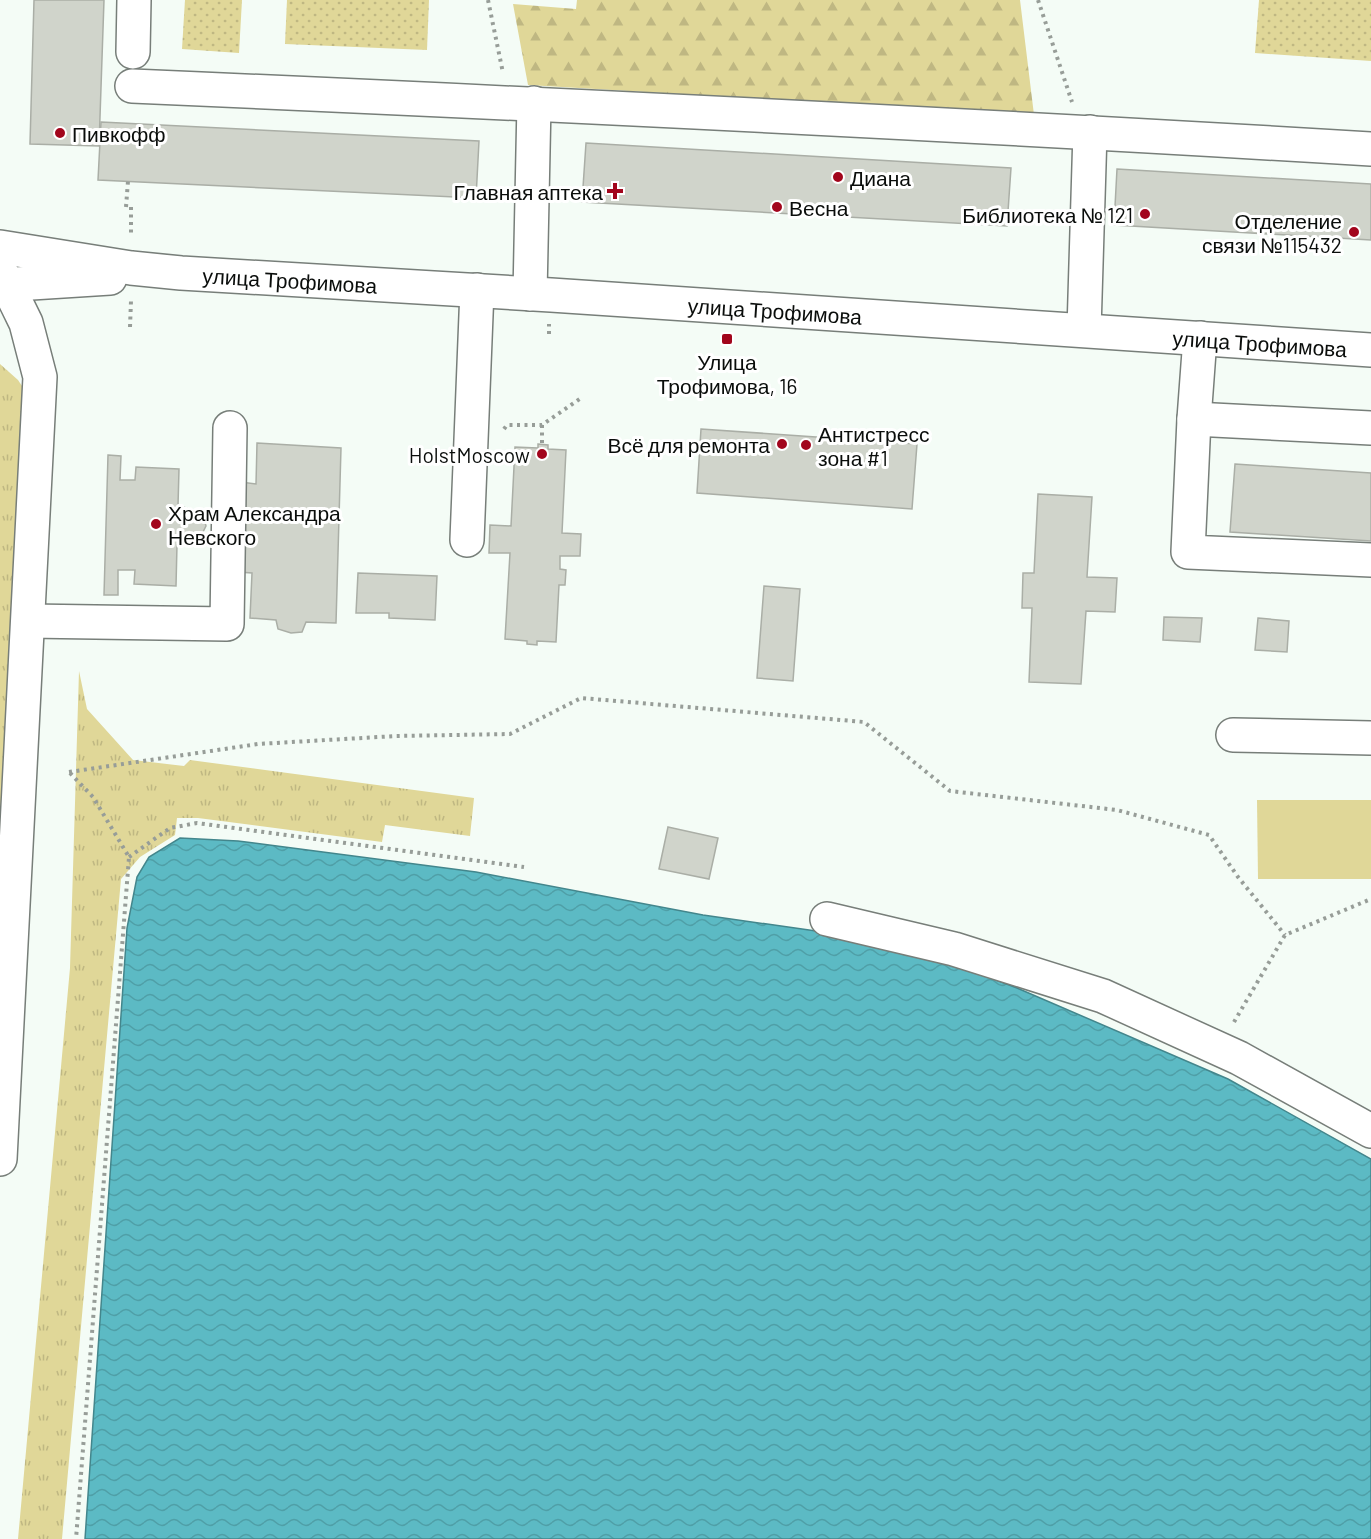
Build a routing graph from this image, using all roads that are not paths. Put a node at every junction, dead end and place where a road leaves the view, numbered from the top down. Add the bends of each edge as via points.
1 (134, 0) edge
2 (133, 52) dead end
3 (132, 86) dead end
4 (534, 103) junction
5 (1090, 132) junction
6 (1371, 149) edge
7 (0, 247) edge
8 (181, 273) junction
9 (2, 280) edge
10 (477, 290) junction
11 (530, 294) junction
12 (1084, 330) junction
13 (1200, 338) junction
14 (1371, 350) edge
15 (1194, 419) junction
16 (230, 428) dead end
17 (1371, 428) edge
18 (467, 540) dead end
19 (1371, 560) edge
20 (29, 621) junction
21 (1233, 735) dead end
22 (1371, 738) edge
23 (827, 919) dead end
24 (1371, 1131) edge
25 (0, 1159) edge

1 - 2 main road
3 - 4 main road
4 - 5 main road
4 - 11 main road
5 - 6 main road
5 - 12 main road
7 - 8 main road, улица Трофимова
8 - 9 main road, улица Трофимова
8 - 10 main road, улица Трофимова
9 - 20 main road via 26,323 40,377
10 - 11 main road, улица Трофимова
10 - 18 main road
11 - 12 main road, улица Трофимова
12 - 13 main road, улица Трофимова
13 - 14 main road, улица Трофимова
13 - 15 main road
15 - 17 main road
15 - 19 main road via 1188,552
16 - 20 main road via 226,624
20 - 25 main road
21 - 22 main road
23 - 24 main road via 954,949 1102,996 1239,1058

